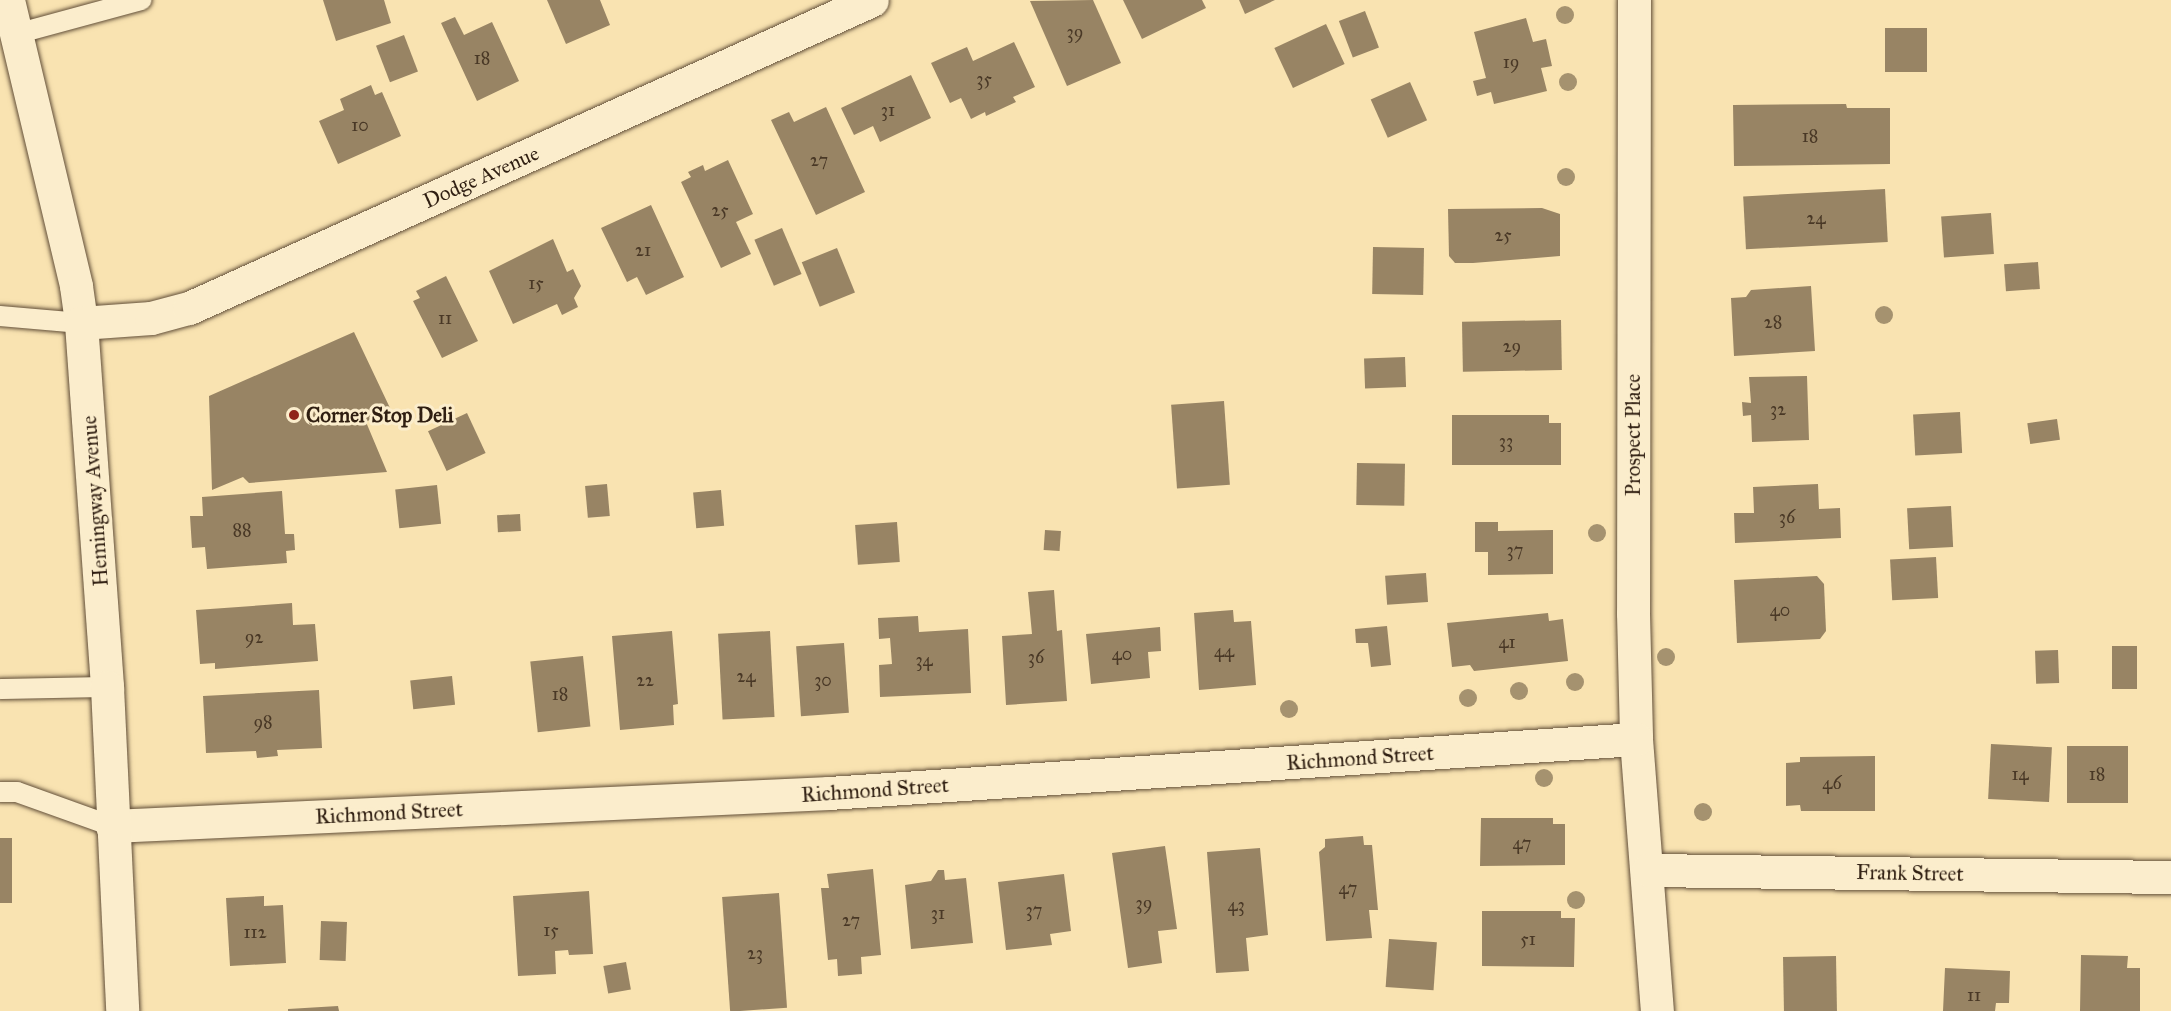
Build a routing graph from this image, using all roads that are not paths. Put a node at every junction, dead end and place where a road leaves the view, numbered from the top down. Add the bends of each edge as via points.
1 (8, 0) edge
2 (141, 0) edge
3 (872, 0) edge
4 (1634, 0) edge
5 (16, 34) junction
6 (0, 316) edge
7 (81, 323) junction
8 (107, 687) junction
9 (0, 688) edge
10 (1636, 739) junction
11 (0, 792) edge
12 (112, 826) junction
13 (1648, 870) junction
14 (2171, 877) edge
15 (122, 1011) edge
16 (1657, 1011) edge

1 - 5 street, Hemingway Avenue
2 - 5 lane
3 - 7 street, Dodge Avenue via 189,308 151,318
4 - 10 street, Prospect Place
5 - 7 street, Hemingway Avenue via 76,286
6 - 7 lane
7 - 8 street, Hemingway Avenue
8 - 9 lane
8 - 12 street, Hemingway Avenue
10 - 12 street, Richmond Street via 829,793
10 - 13 street, Prospect Place
11 - 12 lane via 17,792
12 - 15 street, Hemingway Avenue
13 - 14 street, Frank Street
13 - 16 street, Prospect Place

